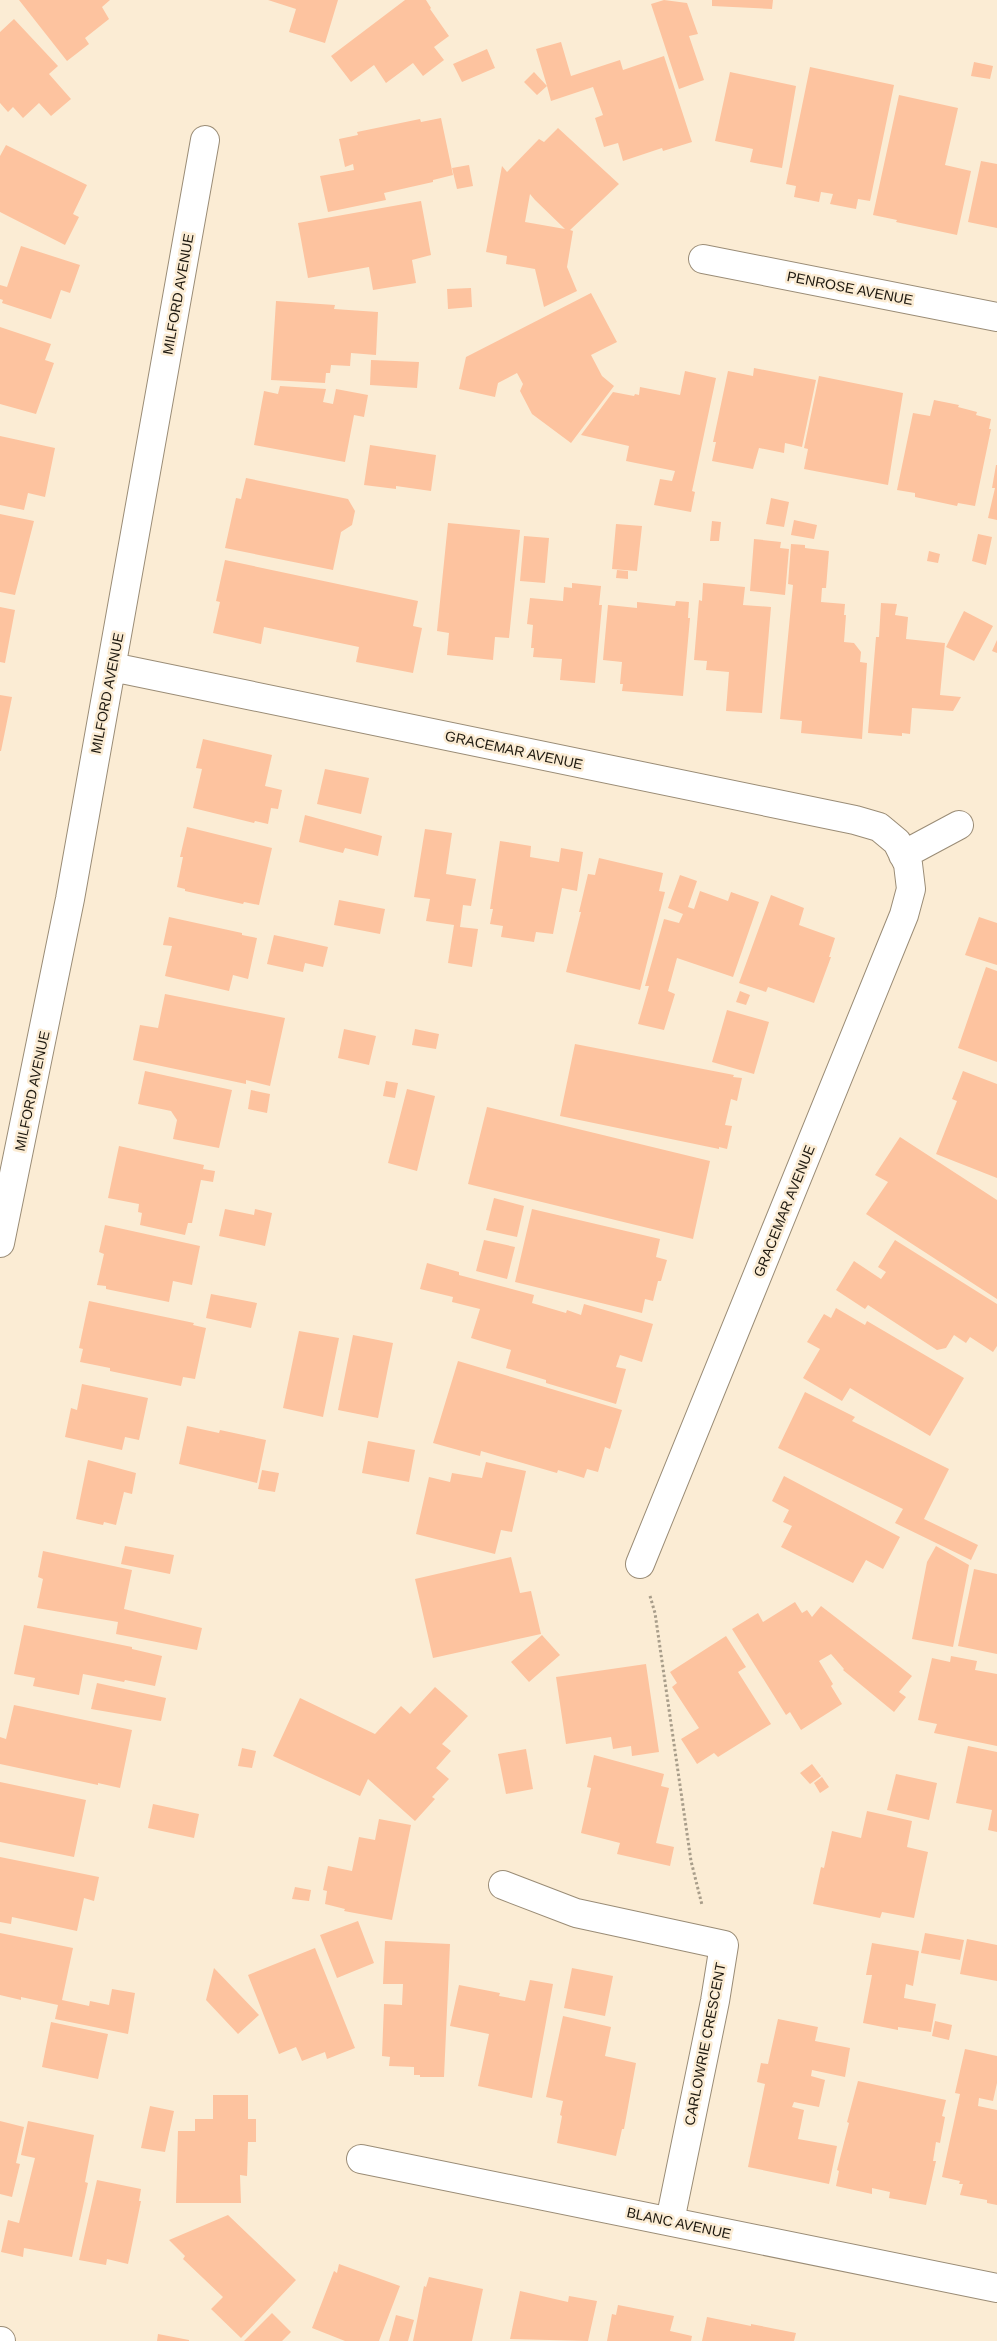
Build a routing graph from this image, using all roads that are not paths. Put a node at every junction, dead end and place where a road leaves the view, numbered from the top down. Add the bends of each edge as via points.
1 (205, 140) dead end
2 (703, 259) dead end
3 (997, 317) edge
4 (112, 666) junction
5 (959, 825) dead end
6 (903, 854) junction
7 (0, 1243) edge
8 (640, 1564) road end
9 (503, 1886) dead end
10 (360, 2159) dead end
11 (670, 2221) junction
12 (997, 2288) edge

1 - 4 street, MILFORD AVENUE
2 - 3 street, PENROSE AVENUE
4 - 6 street, GRACEMAR AVENUE via 855,820 879,827 897,842
4 - 7 street, MILFORD AVENUE via 56,976
5 - 6 street
6 - 8 street, GRACEMAR AVENUE via 908,864 911,889 904,915
9 - 11 street, CARLOWRIE CRESCENT via 576,1913 724,1945
10 - 11 street, BLANC AVENUE
11 - 12 street, BLANC AVENUE

